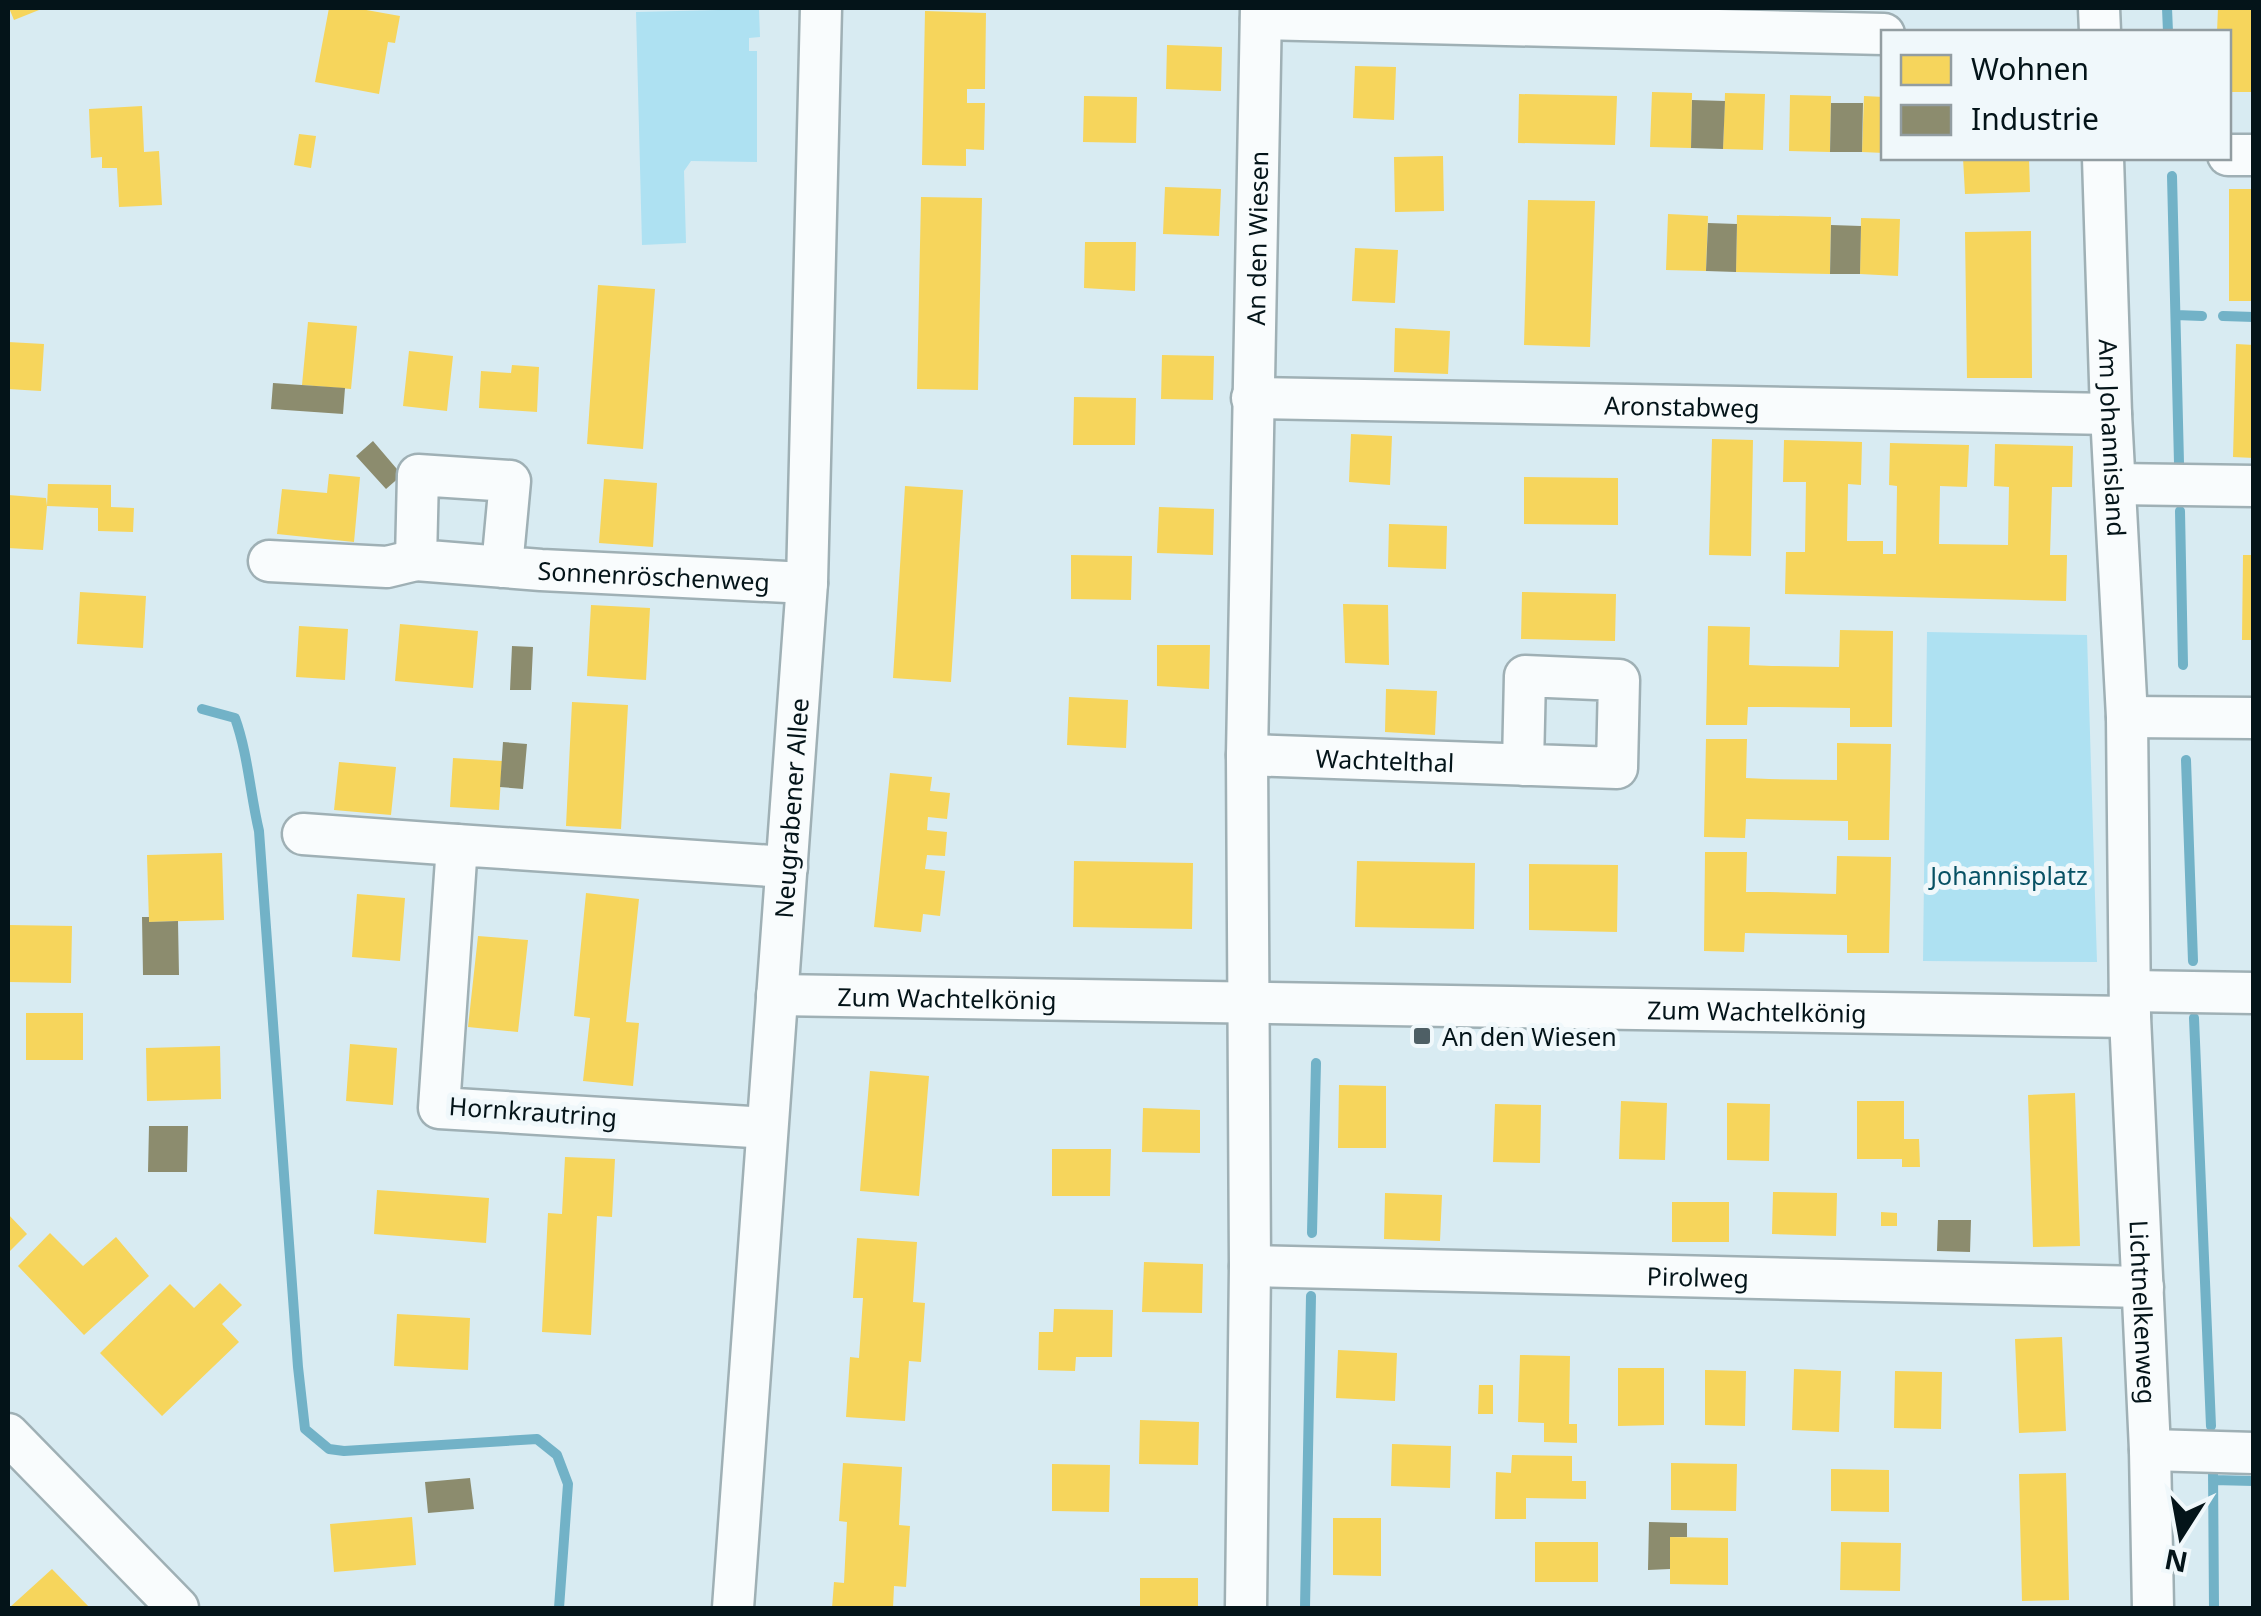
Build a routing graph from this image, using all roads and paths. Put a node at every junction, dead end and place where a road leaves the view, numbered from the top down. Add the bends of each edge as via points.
1 (822, 8) edge
2 (1261, 13) edge
3 (1881, 34) edge
4 (2102, 160) edge
5 (1252, 398) junction
6 (2111, 414) junction
7 (2115, 484) junction
8 (2254, 486) edge
9 (416, 560) junction
10 (269, 561) dead end
11 (502, 568) junction
12 (806, 583) junction
13 (2127, 717) junction
14 (2254, 718) edge
15 (1247, 755) junction
16 (1523, 765) dead end
17 (303, 834) dead end
18 (458, 845) junction
19 (786, 867) junction
20 (2254, 993) edge
21 (777, 995) junction
22 (1247, 1003) junction
23 (2130, 1004) junction
24 (767, 1128) junction
25 (1250, 1266) junction
26 (2143, 1287) junction
27 (8, 1434) edge
28 (2150, 1450) junction
29 (2254, 1453) edge
30 (178, 1608) edge
31 (732, 1608) edge
32 (1246, 1608) edge
33 (2153, 1608) edge

1 - 12 street, Neugrabener Allee
2 - 3 street
2 - 5 street, An den Wiesen
4 - 6 street, Am Johannisland
5 - 6 street, Aronstabweg
5 - 15 street, An den Wiesen
6 - 7 street, Am Johannisland
7 - 8 street
7 - 13 street, Am Johannisland
9 - 10 street, Sonnenröschenweg via 387,566
9 - 11 street, Sonnenröschenweg
9 - 11 street, Sonnenröschenweg via 418,476 510,481
11 - 12 street, Sonnenröschenweg
12 - 19 street, Neugrabener Allee
13 - 14 street
13 - 23 street
15 - 16 street, Wachtelthal
15 - 22 street, An den Wiesen
17 - 18 street
18 - 19 street
18 - 24 street, Hornkrautring via 439,1108
19 - 21 street, Neugrabener Allee
20 - 23 street, Zum Wachtelkönig
21 - 22 street, Zum Wachtelkönig
21 - 24 street, Neugrabener Allee
22 - 23 street, Zum Wachtelkönig
22 - 25 street, An den Wiesen
23 - 26 street, Lichtnelkenweg
24 - 31 street, Neugrabener Allee
25 - 26 street, Pirolweg
25 - 32 street, An den Wiesen
26 - 28 street, Lichtnelkenweg
27 - 30 street
28 - 29 street
28 - 33 street, Lichtnelkenweg

